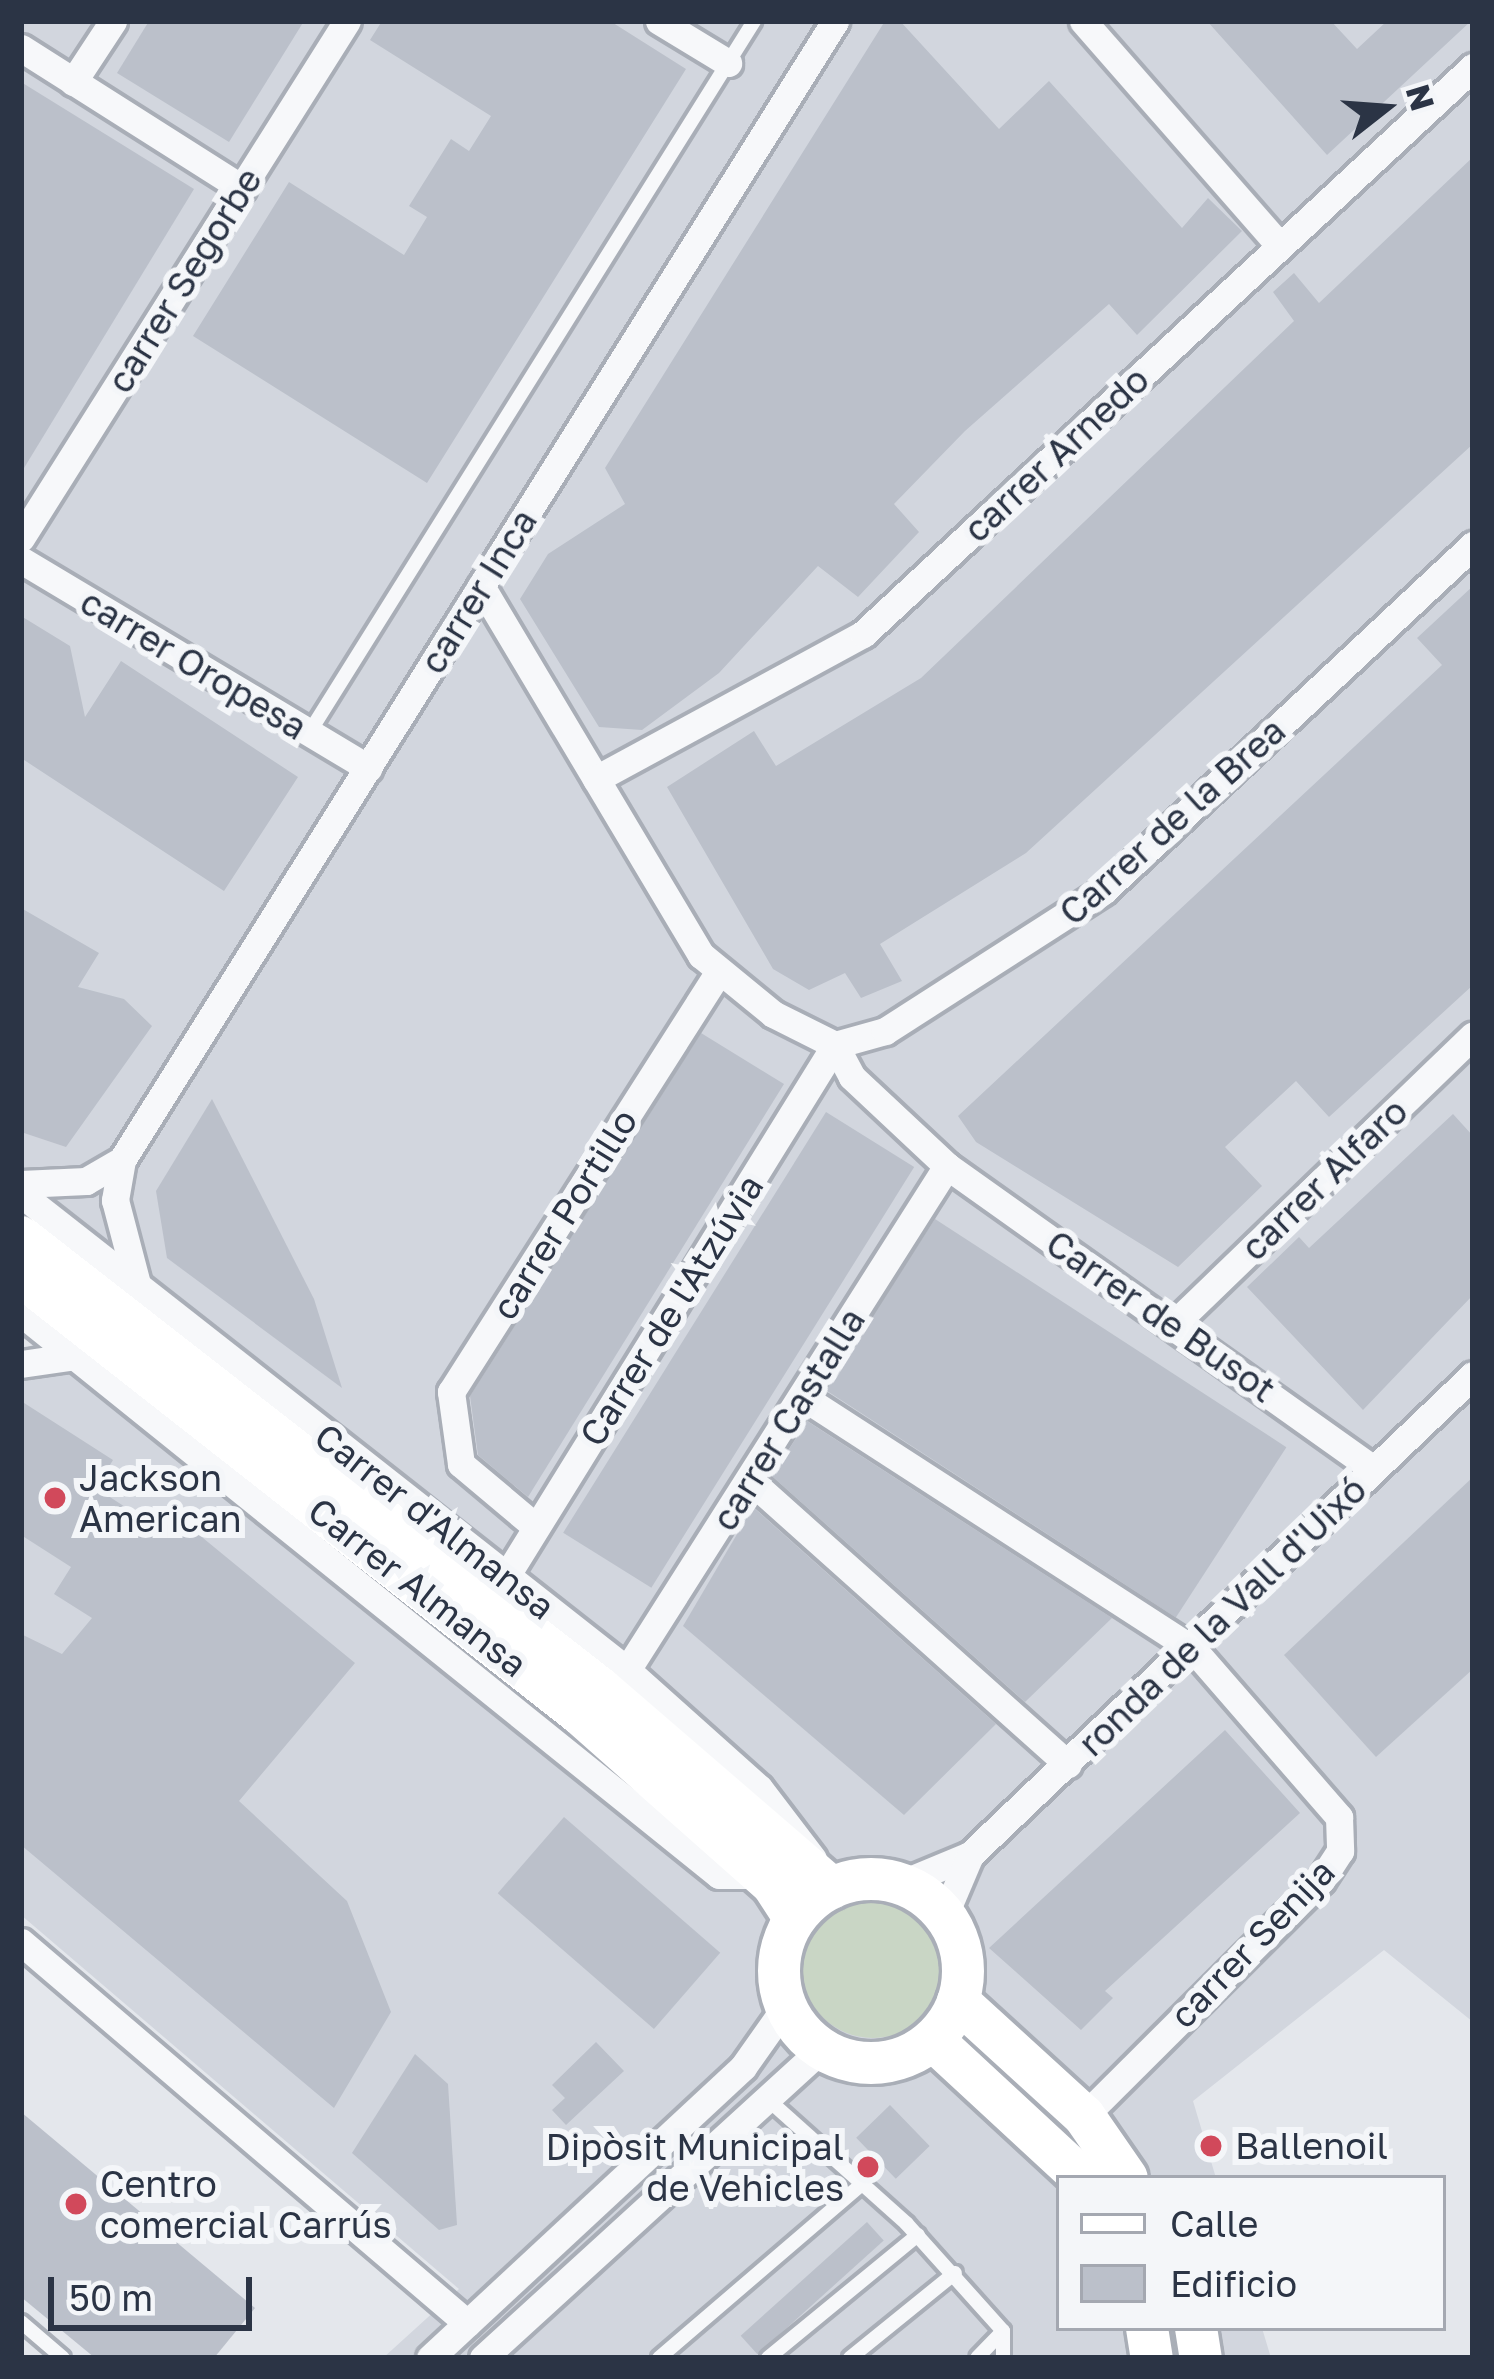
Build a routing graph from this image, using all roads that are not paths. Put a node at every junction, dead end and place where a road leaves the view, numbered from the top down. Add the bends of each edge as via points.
1 (113, 21) edge
2 (347, 21) edge
3 (659, 21) edge
4 (754, 21) edge
5 (835, 21) edge
6 (1083, 21) edge
7 (21, 48) edge
8 (728, 63) junction
9 (1473, 67) edge
10 (74, 82) junction
11 (242, 188) junction
12 (1280, 246) junction
13 (21, 538) edge
14 (1473, 545) edge
15 (21, 560) edge
16 (481, 586) junction
17 (309, 733) junction
18 (368, 768) junction
19 (596, 779) junction
20 (717, 974) junction
21 (1473, 1035) edge
22 (835, 1045) junction
23 (122, 1160) junction
24 (947, 1166) junction
25 (21, 1184) edge
26 (21, 1194) edge
27 (21, 1237) edge
28 (21, 1276) edge
29 (138, 1288) junction
30 (21, 1313) edge
31 (1174, 1323) junction
32 (76, 1356) junction
33 (21, 1364) edge
34 (1473, 1375) edge
35 (803, 1397) junction
36 (461, 1464) joint
37 (1373, 1469) junction
38 (751, 1481) junction
39 (536, 1527) junction
40 (507, 1576) junction
41 (1192, 1649) junction
42 (627, 1670) junction
43 (1068, 1765) junction
44 (970, 1855) junction
45 (760, 1875) junction
46 (825, 1881) junction
47 (900, 1884) junction
48 (945, 1914) junction
49 (795, 1919) junction
50 (21, 1942) edge
51 (958, 2001) junction
52 (786, 2006) junction
53 (933, 2040) junction
54 (820, 2048) junction
55 (764, 2096) junction
56 (1084, 2116) junction
57 (1079, 2175) edge
58 (1125, 2175) edge
59 (860, 2186) junction
60 (918, 2235) junction
61 (955, 2273) junction
62 (21, 2322) edge
63 (467, 2323) junction
64 (1004, 2331) junction
65 (63, 2358) edge
66 (430, 2358) edge
67 (483, 2358) edge
68 (659, 2358) edge
69 (768, 2358) edge
70 (850, 2358) edge
71 (977, 2358) edge
72 (1003, 2358) edge

1 - 10 street
2 - 11 street, carrer Segorbe
3 - 8 street
4 - 8 lane
5 - 16 street, carrer Inca
6 - 12 street
7 - 10 street
8 - 17 lane
9 - 12 street, carrer Arnedo
10 - 11 street
11 - 13 street, carrer Segorbe
12 - 19 street, carrer Arnedo via 863,634
14 - 22 street, Carrer de la Brea via 1103,891 885,1030
15 - 17 street, carrer Oropesa
16 - 18 street, carrer Inca
16 - 19 street
17 - 18 street, carrer Oropesa
18 - 23 street, carrer Inca
19 - 20 street
20 - 22 street
20 - 36 street, carrer Portillo via 451,1392
21 - 31 street, carrer Alfaro
22 - 24 street via 852,1077
22 - 39 street, Carrer de l'Atzúvia
23 - 25 street via 86,1181
23 - 29 street via 115,1200
24 - 31 street, Carrer de Busot
24 - 35 street, carrer Castalla
26 - 29 street, Carrer d'Almansa
27 - 46 main road, Carrer d'Almansa via 600,1688
28 - 45 main road, Carrer Almansa via 580,1714
29 - 40 street, Carrer d'Almansa
30 - 32 street
31 - 37 street, Carrer de Busot
32 - 33 street
32 - 45 street via 719,1875
34 - 37 street, ronda de la Vall d'Uixó
35 - 38 street, carrer Castalla
35 - 41 street
36 - 39 street, Carrer d'Almansa
37 - 41 street, ronda de la Vall d'Uixó
38 - 42 street, carrer Castalla
38 - 43 street
39 - 40 street, Carrer de l'Atzúvia
40 - 42 street, Carrer d'Almansa
41 - 43 street, ronda de la Vall d'Uixó
41 - 56 street, carrer Senija via 1324,1788 1340,1851
42 - 46 street, Carrer d'Almansa via 808,1841
43 - 44 street, ronda de la Vall d'Uixó
44 - 47 street, ronda de la Vall d'Uixó
44 - 48 street, ronda de la Vall d'Uixó
45 - 49 main road, Carrer Almansa
46 - 47 main road
46 - 49 main road
47 - 48 main road
48 - 51 main road via 963,1965
49 - 52 main road via 780,1958
50 - 63 street
51 - 53 main road
51 - 56 main road
52 - 54 main road
52 - 63 street via 743,2066
53 - 54 main road via 886,2062
53 - 57 main road
54 - 55 street
55 - 59 lane
55 - 67 street
56 - 58 main road
59 - 60 lane
59 - 68 lane
60 - 61 lane
60 - 69 lane
61 - 64 lane
61 - 70 lane
62 - 65 lane
63 - 66 street
64 - 71 lane
64 - 72 lane

